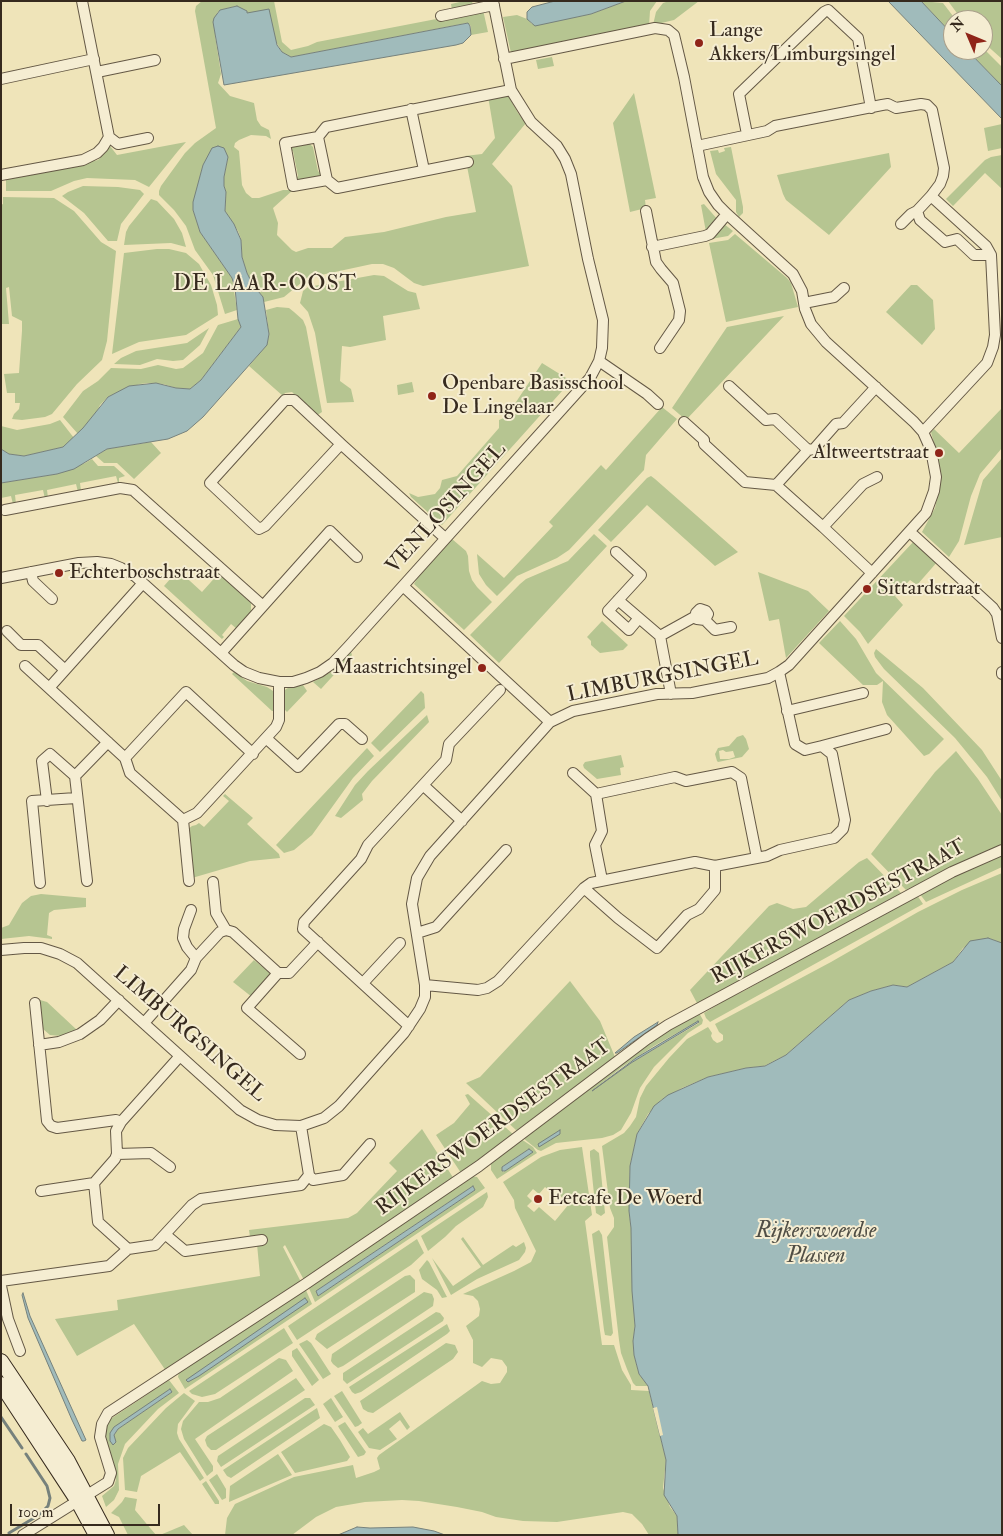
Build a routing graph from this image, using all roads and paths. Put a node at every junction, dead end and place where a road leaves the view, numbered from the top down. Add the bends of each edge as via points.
1 (82, 1) edge
2 (493, 3) edge
3 (441, 16) dead end
4 (94, 59) junction
5 (504, 59) junction
6 (154, 60) dead end
7 (97, 72) junction
8 (1, 78) edge
9 (511, 90) junction
10 (871, 108) junction
11 (411, 109) junction
12 (747, 134) junction
13 (109, 137) junction
14 (318, 137) junction
15 (148, 138) dead end
16 (697, 146) junction
17 (468, 162) dead end
18 (424, 170) junction
19 (1, 175) edge
20 (327, 180) junction
21 (931, 196) junction
22 (646, 211) dead end
23 (917, 211) junction
24 (728, 214) junction
25 (902, 224) dead end
26 (652, 246) junction
27 (990, 255) junction
28 (844, 288) dead end
29 (804, 303) junction
30 (660, 348) dead end
31 (599, 361) junction
32 (728, 386) dead end
33 (876, 387) junction
34 (658, 404) dead end
35 (684, 422) dead end
36 (923, 432) junction
37 (341, 444) junction
38 (808, 450) junction
39 (877, 477) dead end
40 (776, 486) junction
41 (5, 510) dead end
42 (823, 527) junction
43 (910, 532) junction
44 (445, 538) junction
45 (616, 552) dead end
46 (357, 556) dead end
47 (31, 572) junction
48 (872, 573) junction
49 (1, 578) edge
50 (143, 583) junction
51 (403, 586) junction
52 (52, 599) dead end
53 (618, 600) junction
54 (262, 606) junction
55 (639, 618) junction
56 (731, 627) dead end
57 (7, 631) dead end
58 (660, 636) junction
59 (1002, 638) edge
60 (221, 653) junction
61 (24, 666) dead end
62 (65, 670) junction
63 (779, 672) junction
64 (278, 682) junction
65 (49, 688) junction
66 (500, 690) dead end
67 (863, 693) dead end
68 (671, 694) junction
69 (787, 711) junction
70 (550, 722) junction
71 (886, 730) dead end
72 (267, 739) junction
73 (362, 739) dead end
74 (108, 742) junction
75 (822, 746) junction
76 (253, 754) junction
77 (125, 758) junction
78 (573, 773) dead end
79 (75, 776) junction
80 (423, 785) junction
81 (596, 794) junction
82 (76, 798) junction
83 (47, 801) junction
84 (183, 820) junction
85 (462, 821) junction
86 (506, 850) dead end
87 (1002, 850) edge
88 (756, 858) junction
89 (715, 866) junction
90 (602, 880) junction
91 (87, 881) dead end
92 (189, 881) dead end
93 (213, 882) dead end
94 (40, 883) dead end
95 (584, 888) junction
96 (191, 910) dead end
97 (226, 930) junction
98 (417, 933) junction
99 (318, 942) junction
100 (400, 943) dead end
101 (1, 950) edge
102 (196, 958) junction
103 (278, 973) junction
104 (363, 983) junction
105 (425, 986) junction
106 (119, 1000) junction
107 (35, 1003) dead end
108 (144, 1023) junction
109 (409, 1026) junction
110 (39, 1045) junction
111 (300, 1054) dead end
112 (180, 1056) junction
113 (121, 1122) junction
114 (301, 1126) junction
115 (370, 1144) dead end
116 (117, 1154) junction
117 (170, 1167) dead end
118 (309, 1175) junction
119 (94, 1183) junction
120 (41, 1191) dead end
121 (166, 1235) junction
122 (262, 1240) dead end
123 (128, 1249) junction
124 (1, 1281) edge
125 (1, 1286) edge
126 (20, 1351) dead end
127 (1, 1362) edge
128 (1, 1384) edge
129 (81, 1497) junction
130 (23, 1535) edge
131 (96, 1535) edge
132 (106, 1535) edge

1 - 4 street
2 - 3 street
2 - 5 street, VENLOSINGEL
4 - 7 street
4 - 8 street
5 - 9 street, VENLOSINGEL
5 - 16 street, LIMBURGSINGEL via 651,29 668,30 675,37
6 - 7 street
7 - 13 street
9 - 11 street
9 - 31 street, VENLOSINGEL via 531,122 557,146 571,174 603,320
10 - 12 street
10 - 12 street via 858,38 828,10 739,94
10 - 21 street via 888,104 896,108 921,104 932,110 944,168 940,184
11 - 14 street via 326,126
11 - 18 street
12 - 16 street
13 - 15 street via 118,144
13 - 19 street via 97,153 83,160
14 - 20 street
14 - 20 street via 285,144 293,186
16 - 24 street, LIMBURGSINGEL via 709,192
17 - 18 street
18 - 20 street via 337,188
21 - 23 street
21 - 27 street via 986,246
22 - 26 street
23 - 25 street
23 - 27 street via 920,220 945,242 957,239 974,255
24 - 26 street via 710,234
24 - 29 street, LIMBURGSINGEL via 793,274
26 - 30 street via 656,262 673,283 680,311 678,320
27 - 36 street via 995,335 987,363
28 - 29 street via 834,298
29 - 33 street, LIMBURGSINGEL via 811,324 826,342
31 - 34 street
31 - 44 street, VENLOSINGEL via 590,378
32 - 38 street via 766,420 775,419
33 - 36 street, LIMBURGSINGEL
33 - 38 street via 814,449
35 - 40 street via 745,482
36 - 43 street, LIMBURGSINGEL via 931,450 936,477 926,513
37 - 37 street via 265,526 258,529 210,483 285,400 294,400
37 - 44 street
38 - 40 street
39 - 42 street via 863,484
40 - 42 street
41 - 54 street via 120,488 133,490
42 - 48 street
43 - 48 street, LIMBURGSINGEL
43 - 59 street via 993,608
44 - 51 street, VENLOSINGEL
45 - 53 street via 641,575
46 - 54 street via 330,531
47 - 49 street, VENLOSINGEL
47 - 50 street, VENLOSINGEL via 97,562 121,568
47 - 52 street via 33,581
48 - 63 street, LIMBURGSINGEL
50 - 60 street, VENLOSINGEL
50 - 62 street
51 - 64 street, VENLOSINGEL via 320,672 293,682
51 - 70 street
53 - 55 street
53 - 55 street via 608,611 629,630
54 - 60 street
55 - 58 street
56 - 58 street via 715,630 701,618
57 - 62 street via 22,645 38,645
58 - 68 street
60 - 64 street, VENLOSINGEL via 244,672
61 - 65 street
62 - 65 street
63 - 68 street, LIMBURGSINGEL via 768,678
63 - 69 street
64 - 72 street via 279,720
65 - 74 street
66 - 80 street via 449,744 446,760
67 - 69 street
68 - 70 street, LIMBURGSINGEL via 574,711
69 - 75 street via 795,744 805,750
70 - 85 street, LIMBURGSINGEL
71 - 75 street
72 - 73 street via 298,768 339,724 345,724
72 - 76 street
74 - 77 street
74 - 79 street
75 - 88 street via 832,754 845,820 843,829 834,838
76 - 77 street via 186,692
76 - 84 street via 197,813
77 - 84 street via 130,773
78 - 81 street
79 - 82 street
79 - 83 street via 50,754 42,761
80 - 85 street
80 - 99 street via 304,922 303,929
81 - 88 street via 675,777 686,781 732,772 741,778
81 - 90 street via 602,831 595,845
82 - 83 street
82 - 91 street
83 - 94 street via 32,802
84 - 92 street
85 - 98 street, LIMBURGSINGEL via 430,856 417,878 412,904
86 - 98 street via 436,927
87 - 129 street, RIJKERSWOERDSESTRAAT via 952,872 668,1025 475,1169 108,1413 100,1437 110,1478
88 - 89 street
89 - 90 street via 695,862
89 - 95 street via 715,890 657,948
90 - 95 street
93 - 97 street via 216,913
95 - 105 street via 498,981 487,988
96 - 102 street via 183,938
97 - 102 street via 220,932
97 - 103 street via 233,932
98 - 105 street, LIMBURGSINGEL
99 - 103 street via 289,973
99 - 104 street
100 - 104 street
101 - 106 street, LIMBURGSINGEL via 41,948 60,954 77,963
102 - 108 street via 191,970
103 - 111 street via 246,1008
104 - 109 street
105 - 109 street, LIMBURGSINGEL via 425,997
106 - 108 street, LIMBURGSINGEL
106 - 110 street via 100,1020 80,1034
107 - 110 street
108 - 112 street, LIMBURGSINGEL
109 - 114 street, LIMBURGSINGEL via 340,1106 324,1118
110 - 113 street via 47,1121 51,1126
112 - 113 street
112 - 114 street, LIMBURGSINGEL via 240,1110 275,1125
113 - 116 street via 116,1131
114 - 118 street
115 - 118 street via 343,1175 313,1180
116 - 117 street via 151,1154
116 - 119 street
118 - 121 street via 300,1185 201,1199
119 - 120 street
119 - 123 street via 98,1222
121 - 122 street via 185,1251
121 - 123 street via 155,1245
123 - 124 street via 109,1266
125 - 126 street via 8,1319
127 - 129 main road via 68,1460
128 - 129 main road
129 - 130 street
129 - 131 main road
129 - 132 main road

